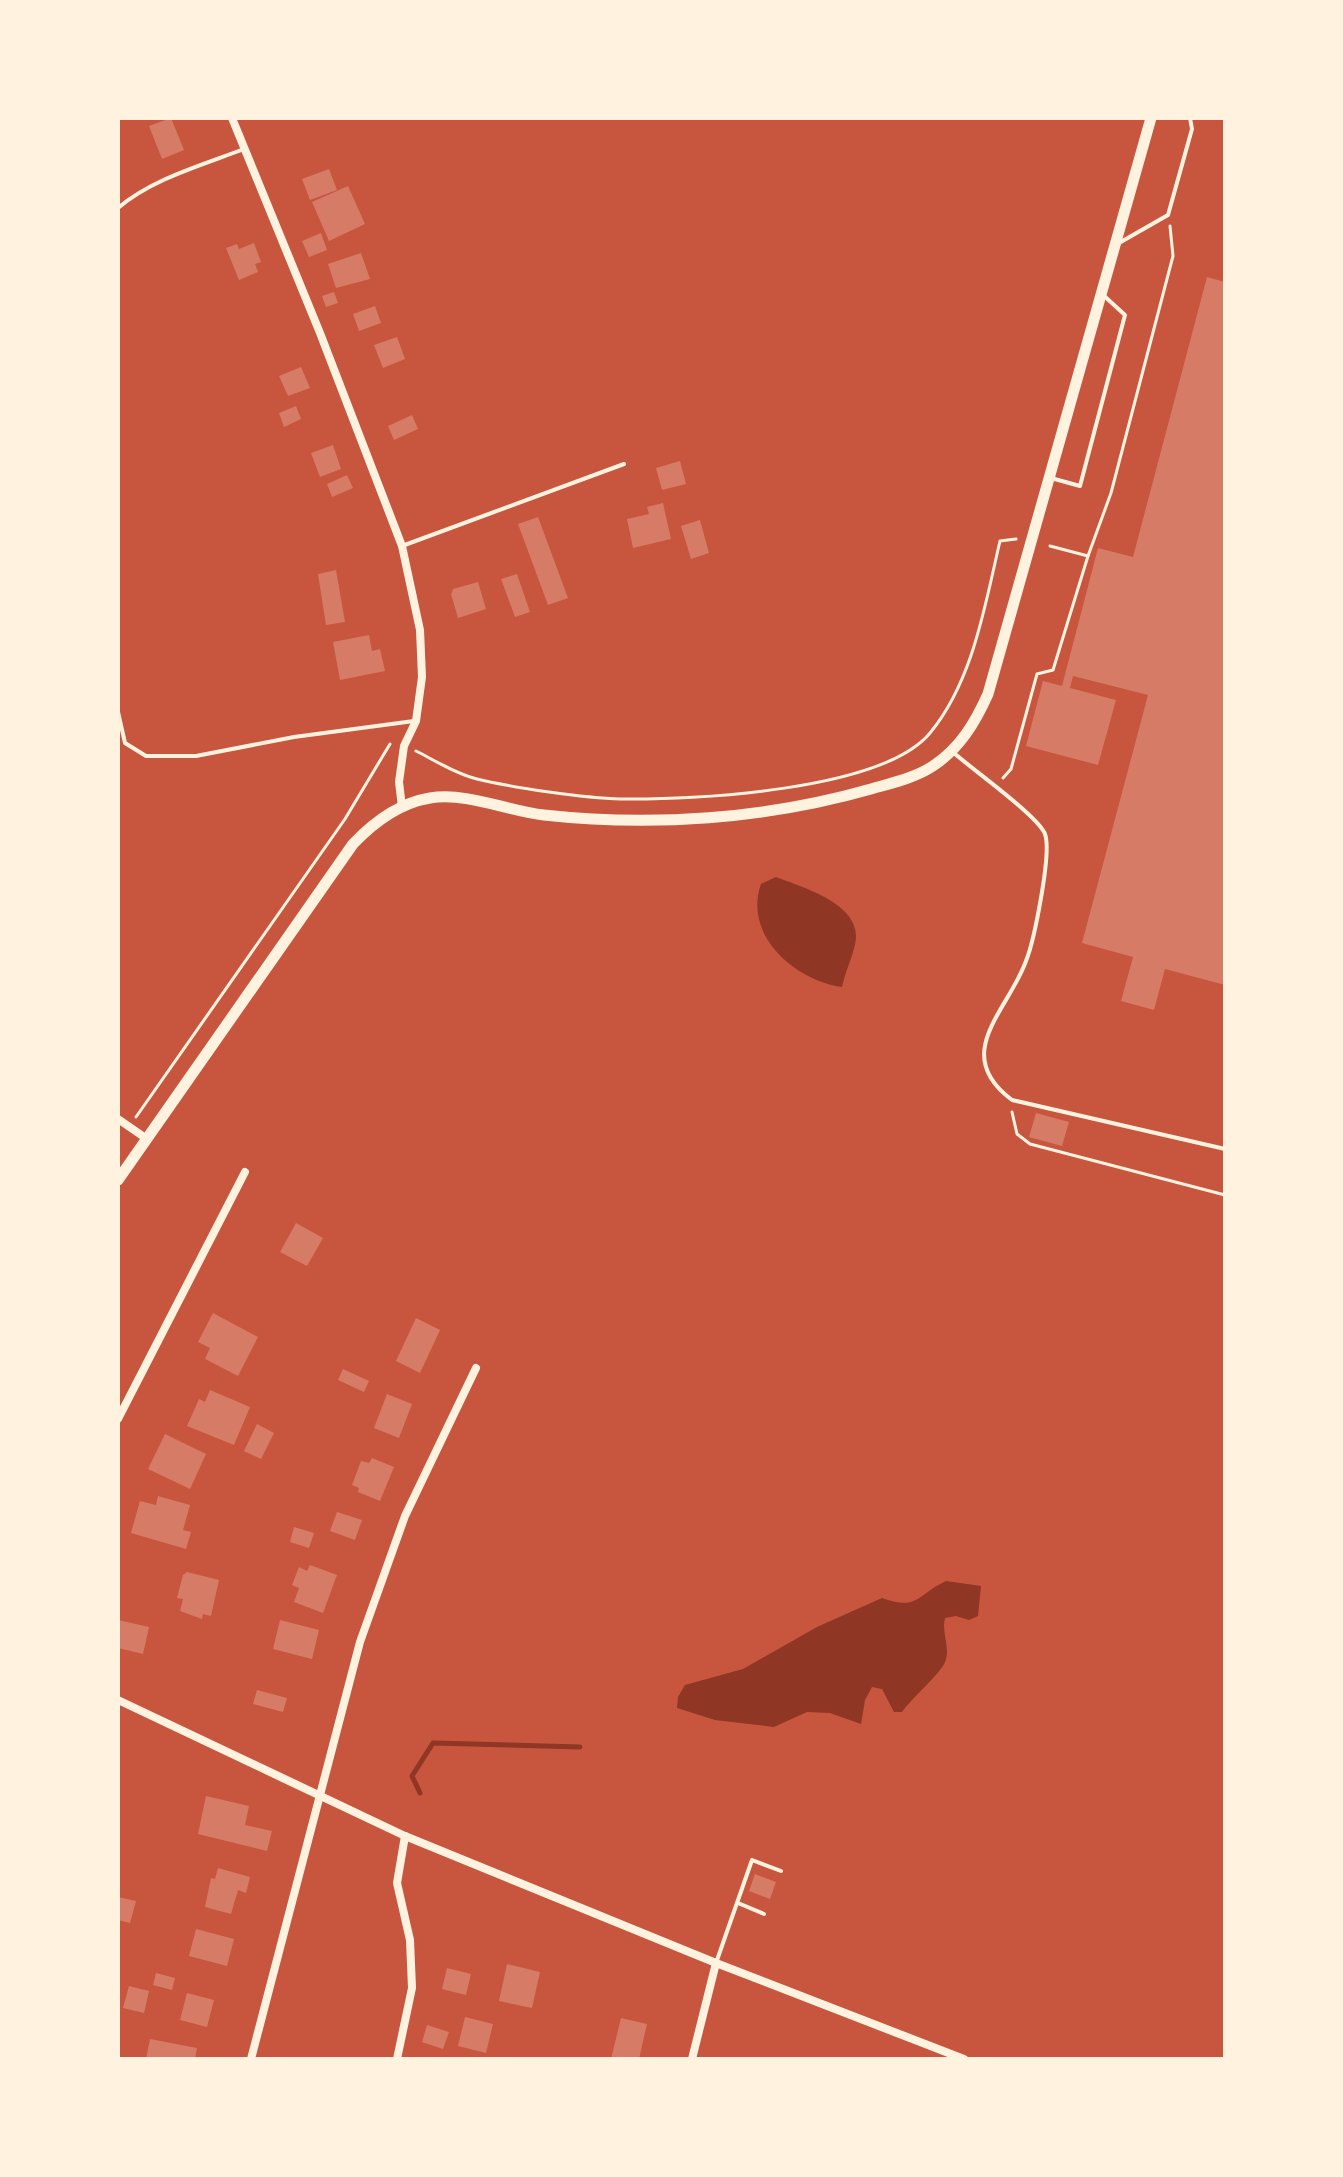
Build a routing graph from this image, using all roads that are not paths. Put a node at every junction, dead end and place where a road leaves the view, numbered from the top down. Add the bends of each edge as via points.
1 (232, 118) edge
2 (1151, 118) edge
3 (1190, 118) edge
4 (244, 149) junction
5 (118, 208) edge
6 (1117, 244) junction
7 (1101, 292) junction
8 (624, 464) dead end
9 (1051, 478) junction
10 (402, 546) junction
11 (118, 712) edge
12 (416, 721) junction
13 (952, 752) junction
14 (402, 807) junction
15 (118, 1119) edge
16 (147, 1139) junction
17 (1225, 1149) edge
18 (245, 1172) dead end
19 (118, 1180) edge
20 (476, 1368) dead end
21 (118, 1419) edge
22 (118, 1700) edge
23 (320, 1798) junction
24 (405, 1836) junction
25 (781, 1871) dead end
26 (738, 1903) junction
27 (764, 1914) dead end
28 (716, 1963) junction
29 (251, 2059) edge
30 (397, 2059) edge
31 (692, 2059) edge
32 (964, 2059) edge

1 - 4 street
2 - 6 main road
3 - 6 lane via 1192,129 1168,215
4 - 5 lane via 177,175
4 - 10 street
6 - 7 main road
7 - 9 main road
7 - 9 lane via 1125,315 1080,486
8 - 10 lane
9 - 13 main road via 988,694
10 - 12 street via 420,630 422,677
11 - 12 lane via 125,743 146,756 196,756
12 - 14 street via 404,746
13 - 14 main road via 904,780 810,804 735,815 596,819 451,798
13 - 17 lane via 1036,819 1046,835 1047,859 1027,961 989,1028 987,1078 1009,1098
14 - 16 main road via 374,822 353,844
15 - 16 street
16 - 19 main road
18 - 21 street
20 - 23 street via 405,1516 360,1642
22 - 23 street
23 - 24 street
23 - 29 street
24 - 28 street
24 - 30 street via 397,1883 410,1940 412,1988
25 - 26 lane via 752,1860
26 - 27 lane
26 - 28 lane
28 - 31 street
28 - 32 street

